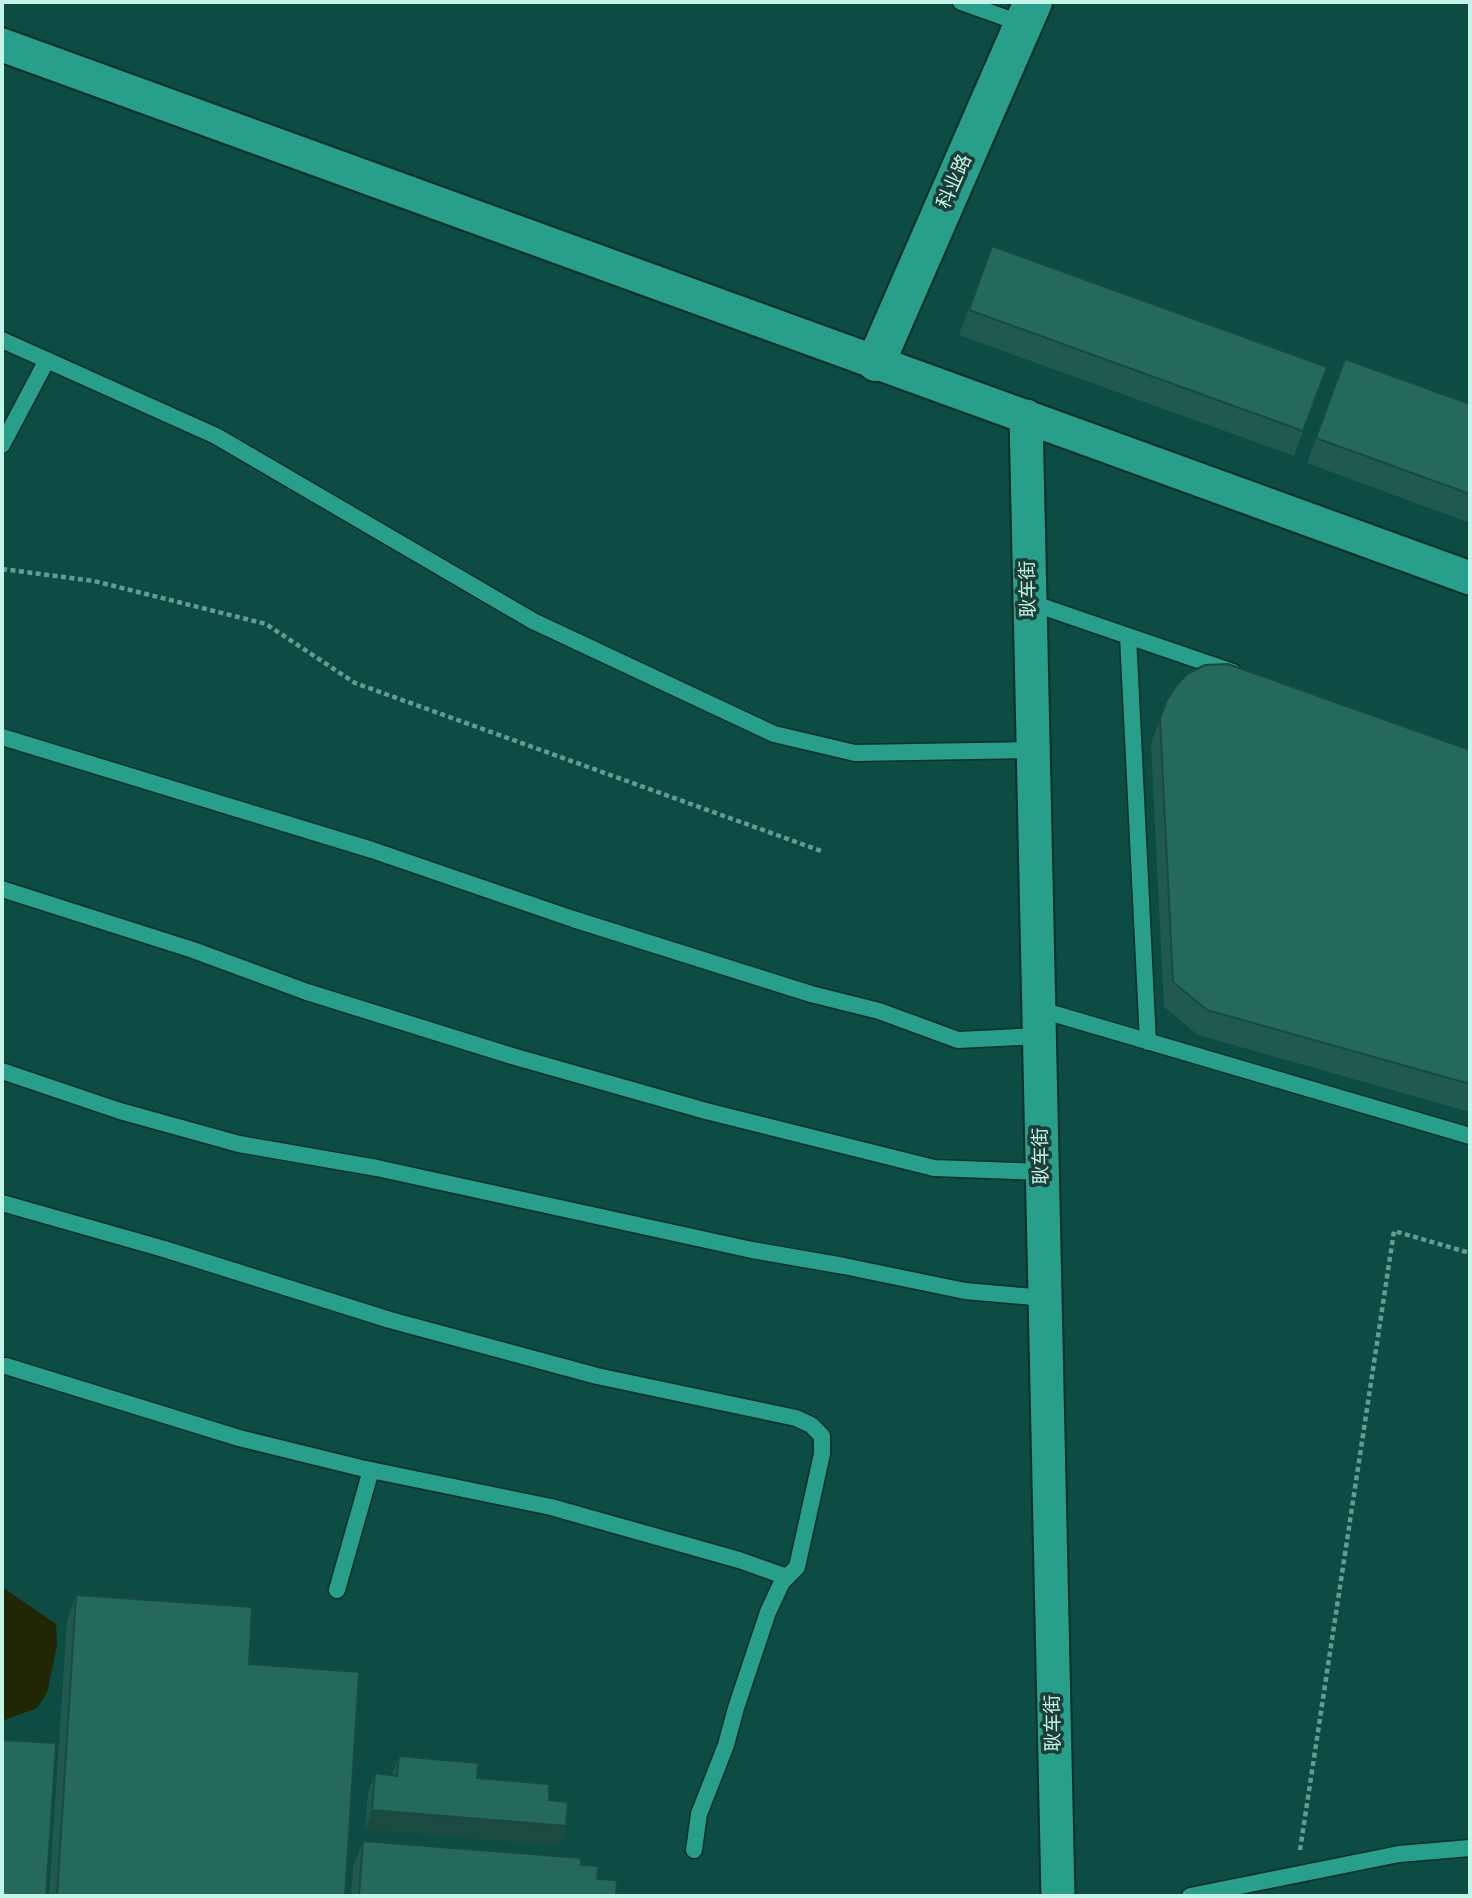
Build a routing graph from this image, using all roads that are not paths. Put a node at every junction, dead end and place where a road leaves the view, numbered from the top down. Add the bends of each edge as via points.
1 (961, 2) edge
2 (1028, 13) edge
3 (2, 45) edge
4 (2, 340) edge
5 (47, 360) junction
6 (876, 362) junction
7 (1026, 416) junction
8 (2, 445) edge
9 (1470, 578) edge
10 (1030, 601) junction
11 (1128, 636) junction
12 (1247, 677) edge
13 (2, 737) edge
14 (1033, 750) junction
15 (2, 890) edge
16 (1039, 1022) junction
17 (1148, 1042) junction
18 (2, 1071) edge
19 (1470, 1136) edge
20 (1042, 1172) junction
21 (2, 1203) edge
22 (1045, 1298) junction
23 (6, 1366) dead end
24 (371, 1470) junction
25 (787, 1577) junction
26 (337, 1590) dead end
27 (1470, 1848) edge
28 (694, 1850) dead end
29 (1058, 1896) edge
30 (1190, 1896) edge

1 - 2 lane
2 - 6 street, 科业路
3 - 6 street
4 - 5 lane
5 - 8 lane
5 - 14 lane via 216,436 533,621 774,734 855,753
6 - 7 street
7 - 9 street
7 - 10 street, 耿车街
10 - 11 lane
10 - 14 street, 耿车街
11 - 12 lane
11 - 17 lane
13 - 16 lane via 372,850 573,919 879,1011 958,1040
14 - 16 street, 耿车街
15 - 20 lane via 346,1004 706,1111 934,1168
16 - 17 lane
16 - 20 street, 耿车街
17 - 19 lane
18 - 22 lane via 239,1144 377,1168 965,1291
20 - 22 street, 耿车街
21 - 25 lane via 429,1331 597,1376 811,1425 822,1436 822,1454 797,1567
22 - 29 street, 耿车街
23 - 24 lane via 239,1437
24 - 25 lane via 551,1507
24 - 26 lane
25 - 28 lane via 768,1612 699,1814
27 - 30 lane via 1399,1854

